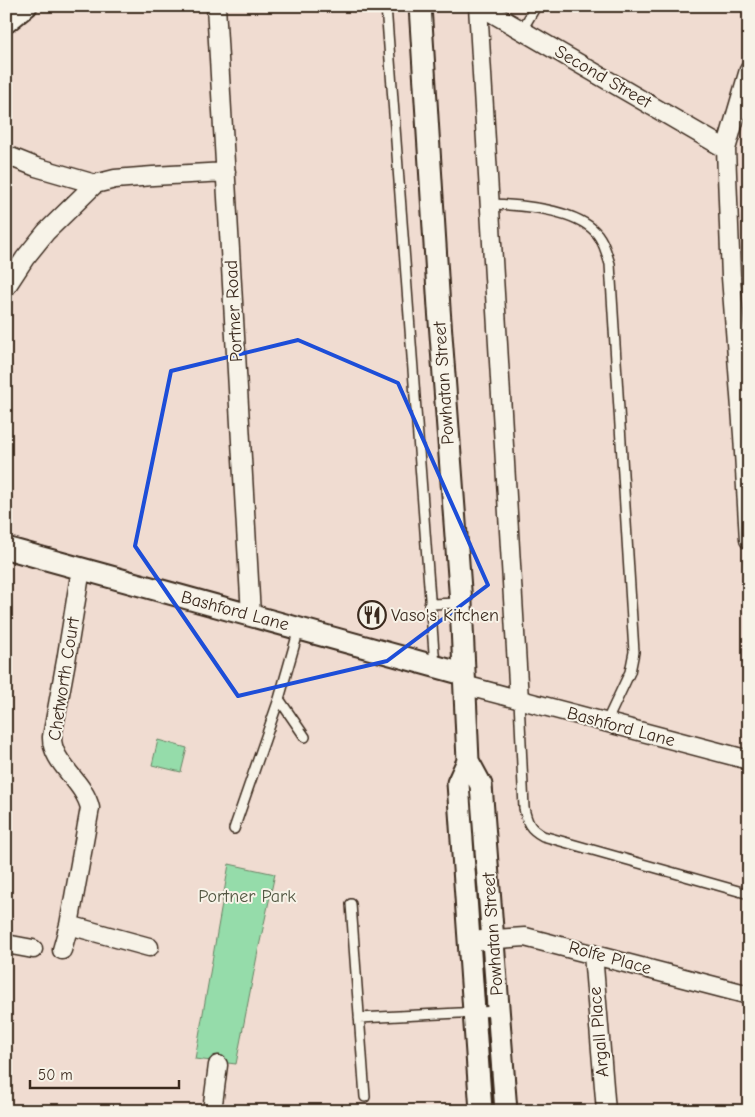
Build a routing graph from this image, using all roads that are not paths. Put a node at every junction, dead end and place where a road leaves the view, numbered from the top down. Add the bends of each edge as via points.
1 (26, 6) edge
2 (216, 6) edge
3 (386, 6) edge
4 (420, 6) edge
5 (479, 6) edge
6 (536, 6) edge
7 (6, 22) edge
8 (522, 30) junction
9 (749, 70) edge
10 (726, 149) junction
11 (6, 155) edge
12 (226, 172) junction
13 (95, 184) junction
14 (490, 204) junction
15 (6, 287) edge
16 (748, 518) edge
17 (749, 540) edge
18 (6, 548) edge
19 (81, 569) junction
20 (429, 604) junction
21 (461, 604) junction
22 (251, 615) junction
23 (299, 629) junction
24 (434, 666) junction
25 (464, 680) junction
26 (279, 699) junction
27 (519, 700) junction
28 (606, 723) junction
29 (304, 737) dead end
30 (468, 760) junction
31 (749, 760) edge
32 (234, 829) dead end
33 (749, 894) edge
34 (351, 904) dead end
35 (68, 926) junction
36 (493, 939) junction
37 (469, 941) junction
38 (6, 944) edge
39 (149, 947) dead end
40 (33, 949) dead end
41 (62, 950) dead end
42 (593, 954) junction
43 (749, 995) edge
44 (498, 1011) junction
45 (475, 1012) junction
46 (359, 1018) junction
47 (218, 1065) dead end
48 (365, 1097) dead end
49 (212, 1111) edge
50 (481, 1111) edge
51 (506, 1111) edge
52 (606, 1111) edge

1 - 7 street
2 - 12 street, Portner Road
3 - 20 lane, Powhatan Street
4 - 21 street, Powhatan Street
5 - 8 street, Second Street
5 - 14 street
6 - 8 lane
8 - 10 street, Second Street
9 - 10 street
10 - 16 street via 731,277
11 - 13 street
12 - 13 street via 115,179
12 - 22 street, Portner Road
13 - 15 street via 46,232
14 - 27 street
14 - 28 lane via 537,208 578,221 600,237 610,264 634,652 630,672
16 - 17 street
18 - 19 street, Bashford Lane
19 - 22 street, Bashford Lane
19 - 35 street, Chetworth Court via 52,737 52,747 78,782 90,808
20 - 21 lane
20 - 24 lane, Powhatan Street
21 - 25 street, Powhatan Street
22 - 23 street, Bashford Lane
23 - 24 street, Bashford Lane
23 - 26 lane
24 - 25 street, Bashford Lane
25 - 27 street, Bashford Lane
25 - 30 street, Powhatan Street
26 - 29 lane
26 - 32 lane
27 - 28 street, Bashford Lane
27 - 33 lane via 524,808 526,821 532,830 543,836
28 - 31 street, Bashford Lane
30 - 36 street, Powhatan Street via 481,785
30 - 37 street, Powhatan Street via 458,783
34 - 46 lane
35 - 39 street
35 - 41 street, Chetworth Court
36 - 37 street, Rolfe Place
36 - 42 street, Rolfe Place via 525,936
36 - 44 street, Powhatan Street
37 - 45 street, Powhatan Street
38 - 40 street
42 - 43 street, Rolfe Place
42 - 52 street, Argall Place
44 - 45 lane
44 - 51 street, Powhatan Street
45 - 46 lane
45 - 50 street, Powhatan Street
46 - 48 lane
47 - 49 street

